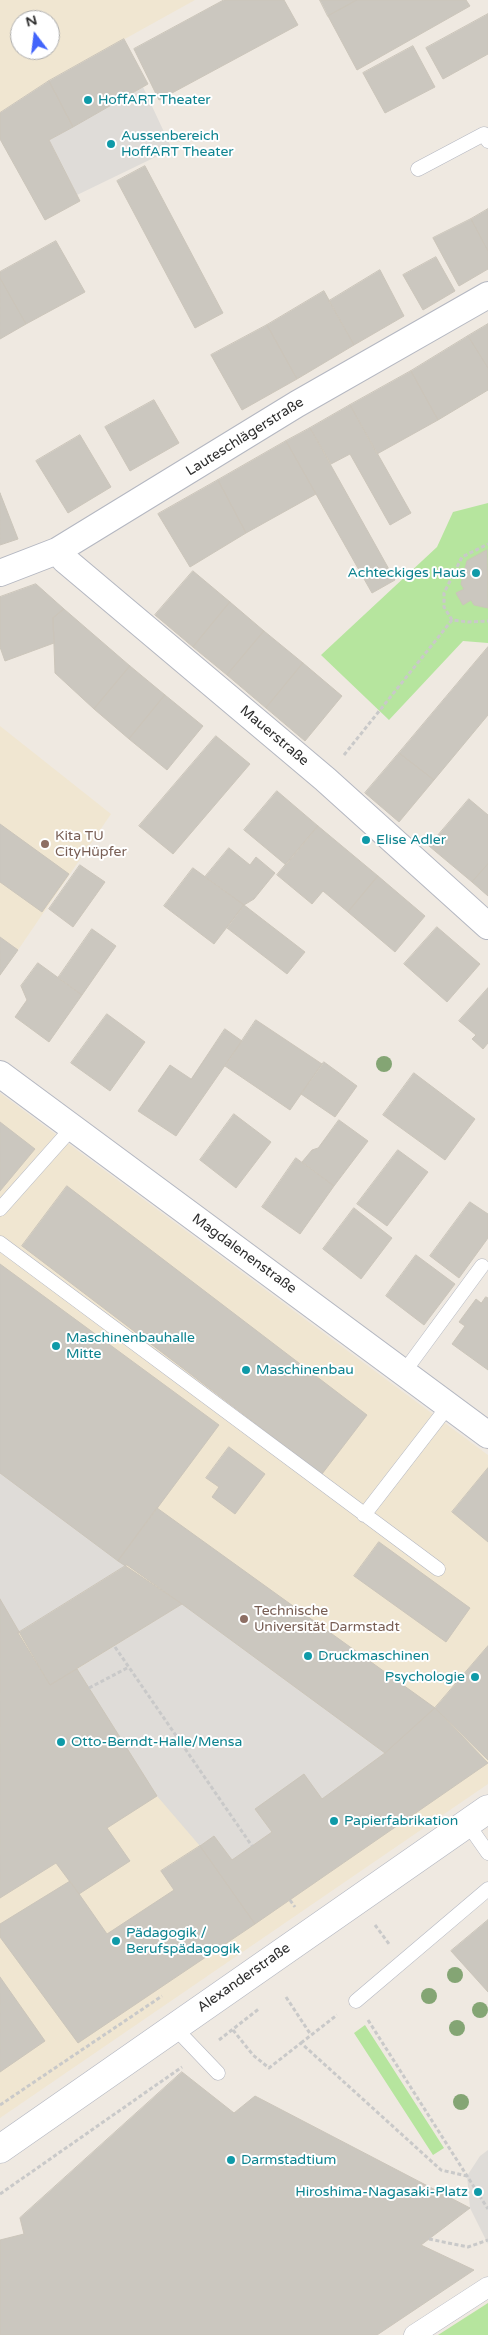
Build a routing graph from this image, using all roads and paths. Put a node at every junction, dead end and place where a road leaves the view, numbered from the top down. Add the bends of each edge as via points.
1 (488, 141) edge
2 (418, 168) dead end
3 (488, 295) edge
4 (488, 544) edge
5 (57, 551) junction
6 (0, 573) edge
7 (452, 620) junction
8 (488, 621) edge
9 (325, 779) junction
10 (488, 926) edge
11 (0, 1074) edge
12 (72, 1128) junction
13 (0, 1209) edge
14 (0, 1244) edge
15 (482, 1266) dead end
16 (404, 1372) junction
17 (449, 1405) junction
18 (488, 1435) edge
19 (364, 1515) junction
20 (438, 1569) dead end
21 (115, 1647) dead end
22 (129, 1667) junction
23 (89, 1688) dead end
24 (477, 1816) edge
25 (252, 1846) dead end
26 (488, 1853) edge
27 (488, 1889) edge
28 (290, 1900) dead end
29 (295, 1907) dead end
30 (286, 1997) dead end
31 (356, 2001) junction
32 (174, 2027) junction
33 (232, 2030) dead end
34 (311, 2035) junction
35 (301, 2043) junction
36 (218, 2073) dead end
37 (0, 2149) edge
38 (468, 2176) junction
39 (488, 2209) edge
40 (429, 2239) dead end
41 (488, 2240) edge
42 (488, 2287) edge
43 (414, 2335) edge

1 - 2 lane via 484,134
3 - 5 street, Lauteschlägerstraße via 297,404
4 - 7 path via 462,557 444,593 444,607
5 - 6 street, Lauteschlägerstraße
5 - 9 street, Mauerstraße
7 - 8 path
7 - 9 path
9 - 10 street, Mauerstraße
11 - 12 street, Magdalenenstraße
12 - 13 lane
12 - 16 street, Magdalenenstraße
14 - 19 lane
15 - 16 lane
16 - 17 street, Magdalenenstraße
17 - 18 street, Magdalenenstraße
17 - 19 lane
19 - 20 lane
21 - 22 path
22 - 23 path
22 - 25 path
24 - 26 lane
24 - 32 main road, Alexanderstraße
27 - 31 lane
28 - 29 path
30 - 34 path
31 - 34 path
31 - 38 path
32 - 36 lane
32 - 37 main road, Alexanderstraße
33 - 35 path via 253,2056 269,2068
34 - 35 path
35 - 38 path via 441,2170
38 - 39 path
40 - 41 path via 468,2247
42 - 43 street

